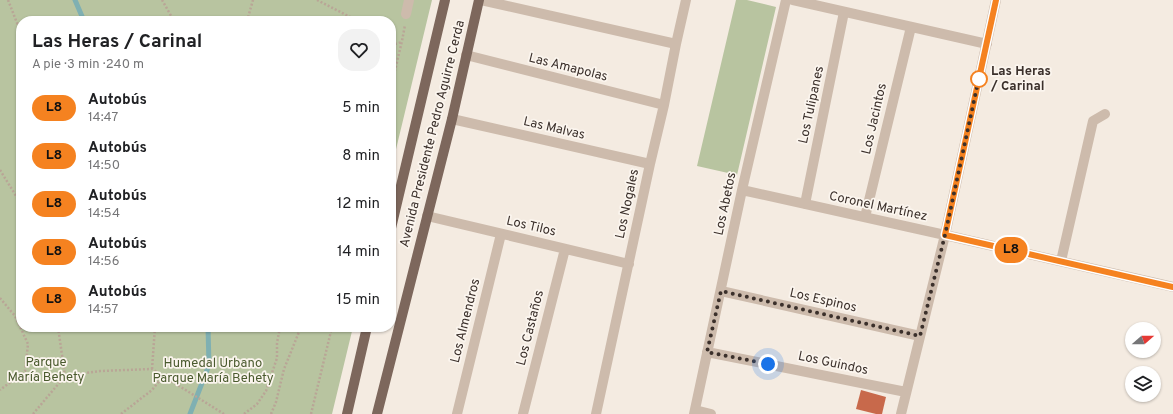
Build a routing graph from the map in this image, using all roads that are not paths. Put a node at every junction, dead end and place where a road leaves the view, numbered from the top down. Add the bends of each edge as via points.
1 (409, 0) edge
2 (445, 0) edge
3 (480, 0) edge
4 (686, 0) edge
5 (786, 0) edge
6 (793, 0) edge
7 (996, 0) edge
8 (844, 12) junction
9 (406, 14) dead end
10 (911, 26) junction
11 (676, 44) junction
12 (987, 44) junction
13 (466, 55) junction
14 (664, 105) junction
15 (1105, 114) dead end
16 (452, 119) junction
17 (650, 164) junction
18 (742, 190) junction
19 (805, 204) junction
20 (396, 207) edge
21 (427, 216) junction
22 (865, 217) junction
23 (501, 234) junction
24 (945, 235) junction
25 (565, 249) junction
26 (1061, 261) junction
27 (628, 264) junction
28 (1173, 287) edge
29 (721, 291) junction
30 (366, 332) edge
31 (920, 336) junction
32 (707, 352) junction
33 (906, 392) junction
34 (694, 412) edge
35 (350, 413) edge
36 (377, 414) edge
37 (457, 414) edge
38 (523, 414) edge
39 (596, 414) edge
40 (711, 414) edge
41 (901, 414) edge

1 - 9 street
2 - 20 main road, Avenida Presidente Pedro Aguirre Cerda
3 - 11 street
3 - 13 main road, Avenida Presidente Pedro Aguirre Cerda
4 - 11 street, Los Nogales
5 - 18 street, Los Abetos
6 - 8 street
7 - 12 street
8 - 10 street
8 - 19 street, Los Tulipanes
10 - 12 street
10 - 22 street, Los Jacintos
11 - 14 street, Los Nogales
12 - 24 street
13 - 14 street, Las Amapolas
13 - 16 main road, Avenida Presidente Pedro Aguirre Cerda
14 - 17 street, Los Nogales
15 - 26 street via 1093,121
16 - 17 street, Las Malvas
16 - 21 main road, Avenida Presidente Pedro Aguirre Cerda
17 - 27 street, Los Nogales
18 - 19 street, Coronel Martínez
18 - 29 street, Los Abetos
19 - 22 street, Coronel Martínez
21 - 23 street, Los Tilos
21 - 36 main road, Avenida Presidente Pedro Aguirre Cerda
22 - 24 street, Coronel Martínez
23 - 25 street, Los Tilos
23 - 37 street, Los Almendros
24 - 26 street, Coronel Martínez
24 - 31 street
25 - 27 street, Los Tilos
25 - 38 street, Los Castaños
26 - 28 street, Coronel Martínez
27 - 39 street, Los Nogales
29 - 31 street, Los Espinos
29 - 32 street, Los Abetos
30 - 35 main road
31 - 33 street
32 - 33 street, Los Guindos
32 - 34 street, Los Abetos
33 - 41 street
34 - 40 street

